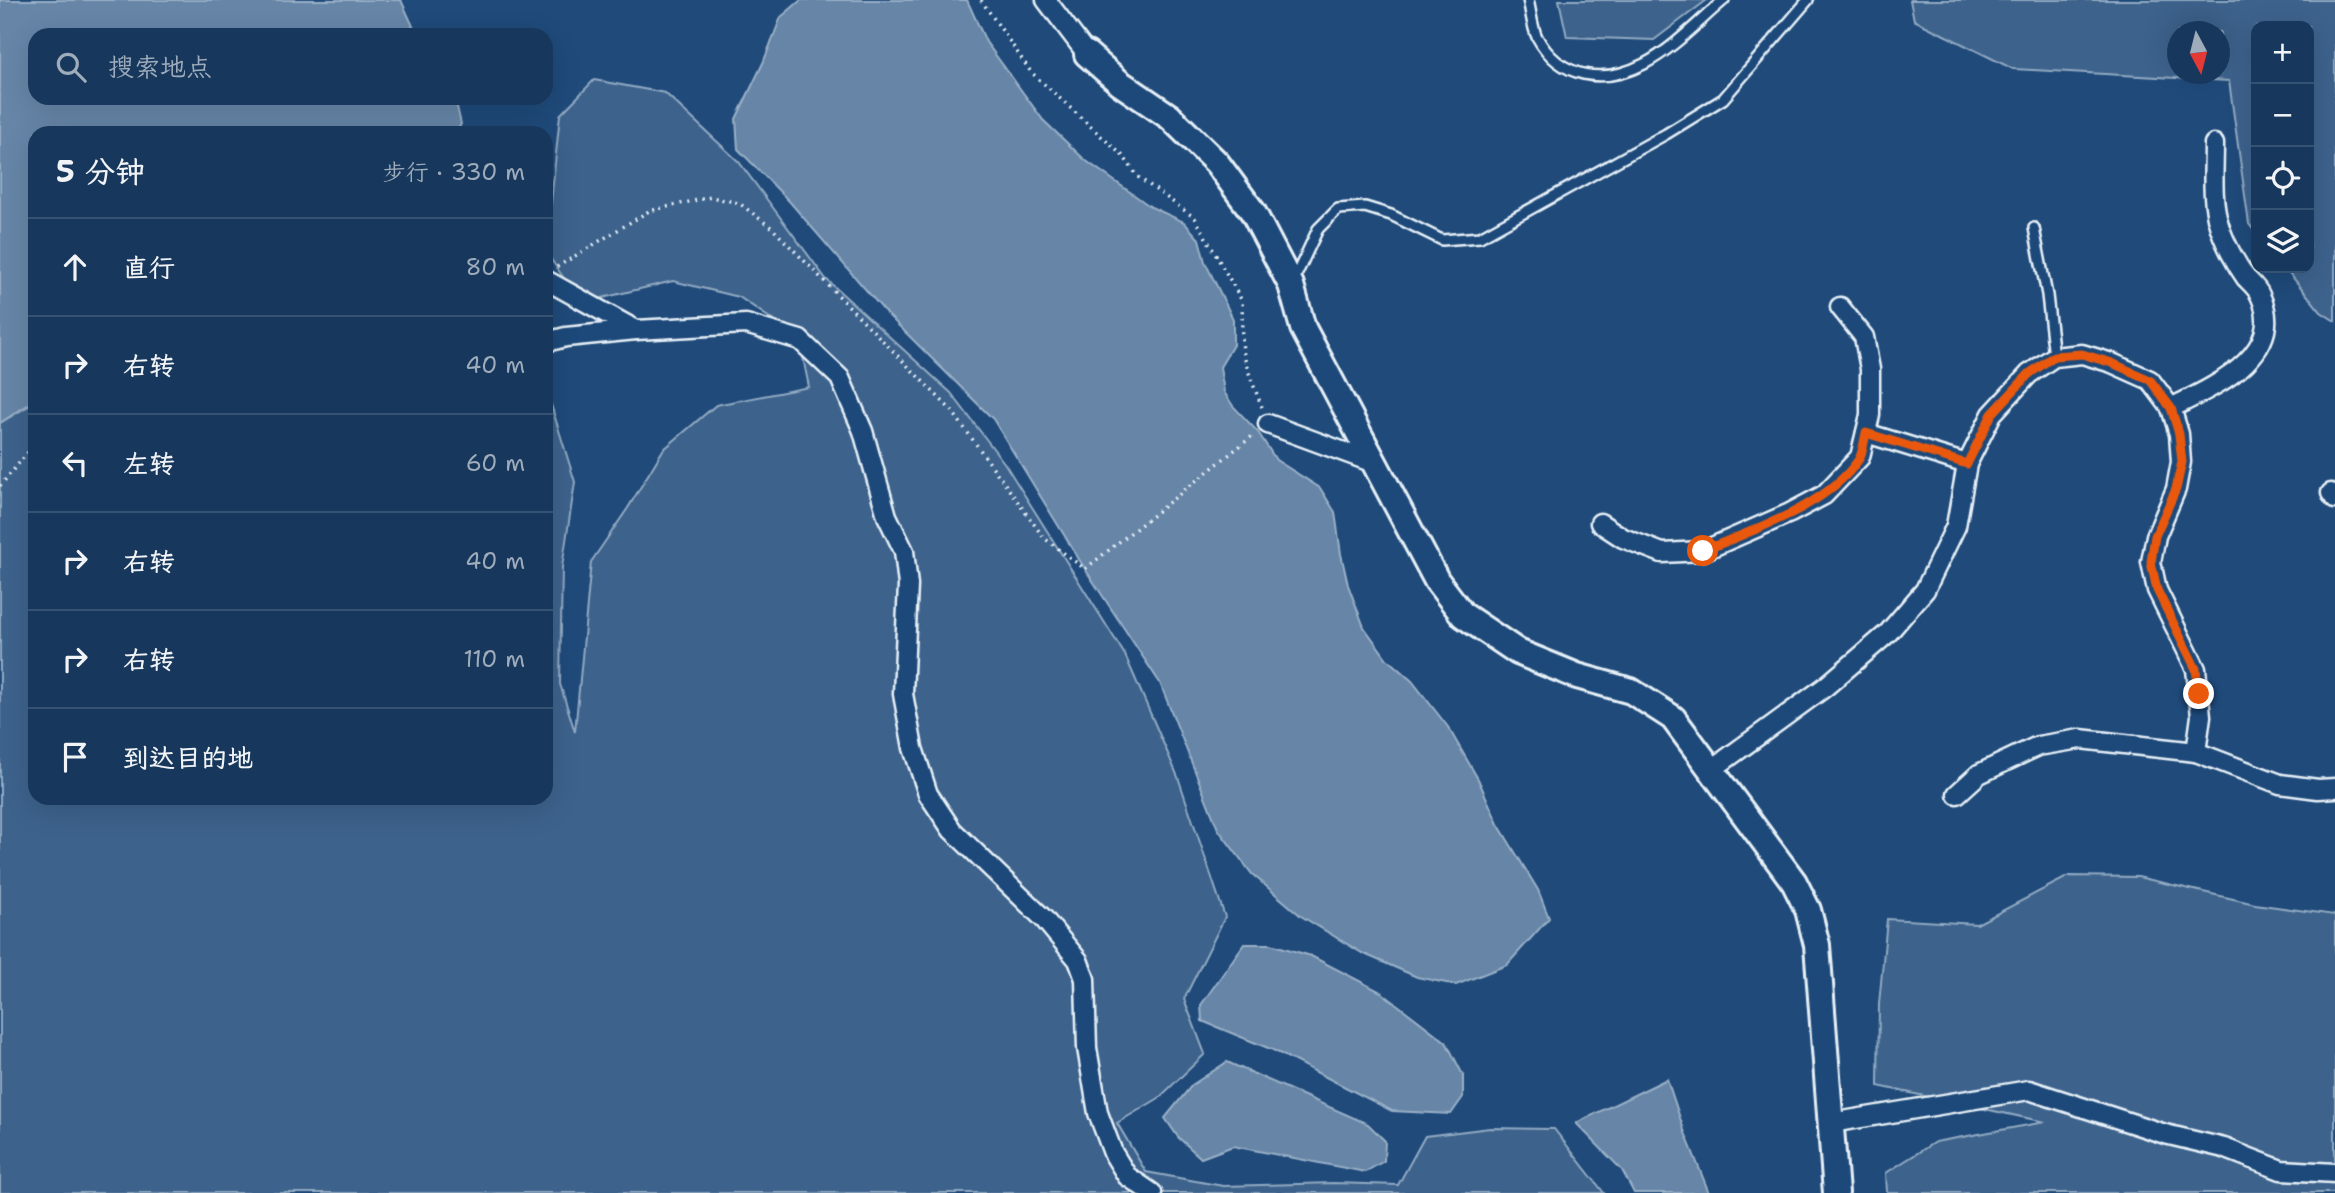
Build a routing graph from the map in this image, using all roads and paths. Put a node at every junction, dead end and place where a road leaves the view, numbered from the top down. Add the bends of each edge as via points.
1 (981, 0) edge
2 (1046, 0) edge
3 (1528, 0) edge
4 (1724, 0) edge
5 (1808, 0) edge
6 (1087, 54) joint
7 (2214, 144) dead end
8 (2034, 228) dead end
9 (553, 270) edge
10 (553, 284) edge
11 (1291, 285) junction
12 (1840, 307) dead end
13 (636, 330) junction
14 (553, 340) edge
15 (2054, 356) junction
16 (2171, 408) junction
17 (1268, 424) junction
18 (1866, 433) junction
19 (28, 452) edge
20 (1374, 463) junction
21 (1967, 464) junction
22 (0, 486) edge
23 (1600, 523) dead end
24 (2196, 752) junction
25 (1711, 770) junction
26 (2335, 788) edge
27 (1957, 794) dead end
28 (1831, 1123) junction
29 (2335, 1173) edge
30 (1152, 1193) edge
31 (1836, 1193) edge

1 - 17 path via 1031,72 1124,157 1138,177 1195,218 1241,301 1245,358
2 - 6 street
3 - 4 lane via 1536,36 1561,66 1588,76 1643,64
5 - 11 lane via 1723,99 1480,237 1442,240 1365,206 1338,209 1318,229
6 - 11 street via 1170,117 1217,163 1254,212
7 - 16 street via 2218,225 2259,293 2266,313 2263,336 2250,360 2221,382
8 - 15 lane
9 - 17 path via 649,211 711,197 739,203 772,228 952,411 1044,538 1085,569
10 - 13 street
11 - 20 street via 1304,328
12 - 18 street via 1864,337 1870,369
13 - 14 street
13 - 30 street via 746,324 800,340 840,378 863,431 887,516 904,551 908,585 903,694 928,794 952,830 1044,919 1078,960 1098,1113 1127,1176
15 - 16 street via 2082,354 2112,363 2150,380
15 - 21 street via 2029,374 1992,414
16 - 24 street via 2182,462 2176,489 2155,536 2151,562 2157,590 2196,669 2201,716
17 - 20 street
18 - 21 street
18 - 23 street via 1860,457 1825,495 1703,551 1662,553
19 - 22 path
20 - 25 street via 1437,581 1463,615 1518,652 1631,691 1673,718
21 - 25 street via 1956,526 1925,590 1888,633 1825,687
24 - 26 street via 2280,784
24 - 27 street via 2080,739 2038,746 1979,774
25 - 28 street via 1794,883 1808,910 1817,945
28 - 29 street via 2029,1090 2165,1135 2224,1148 2281,1170
28 - 31 street

